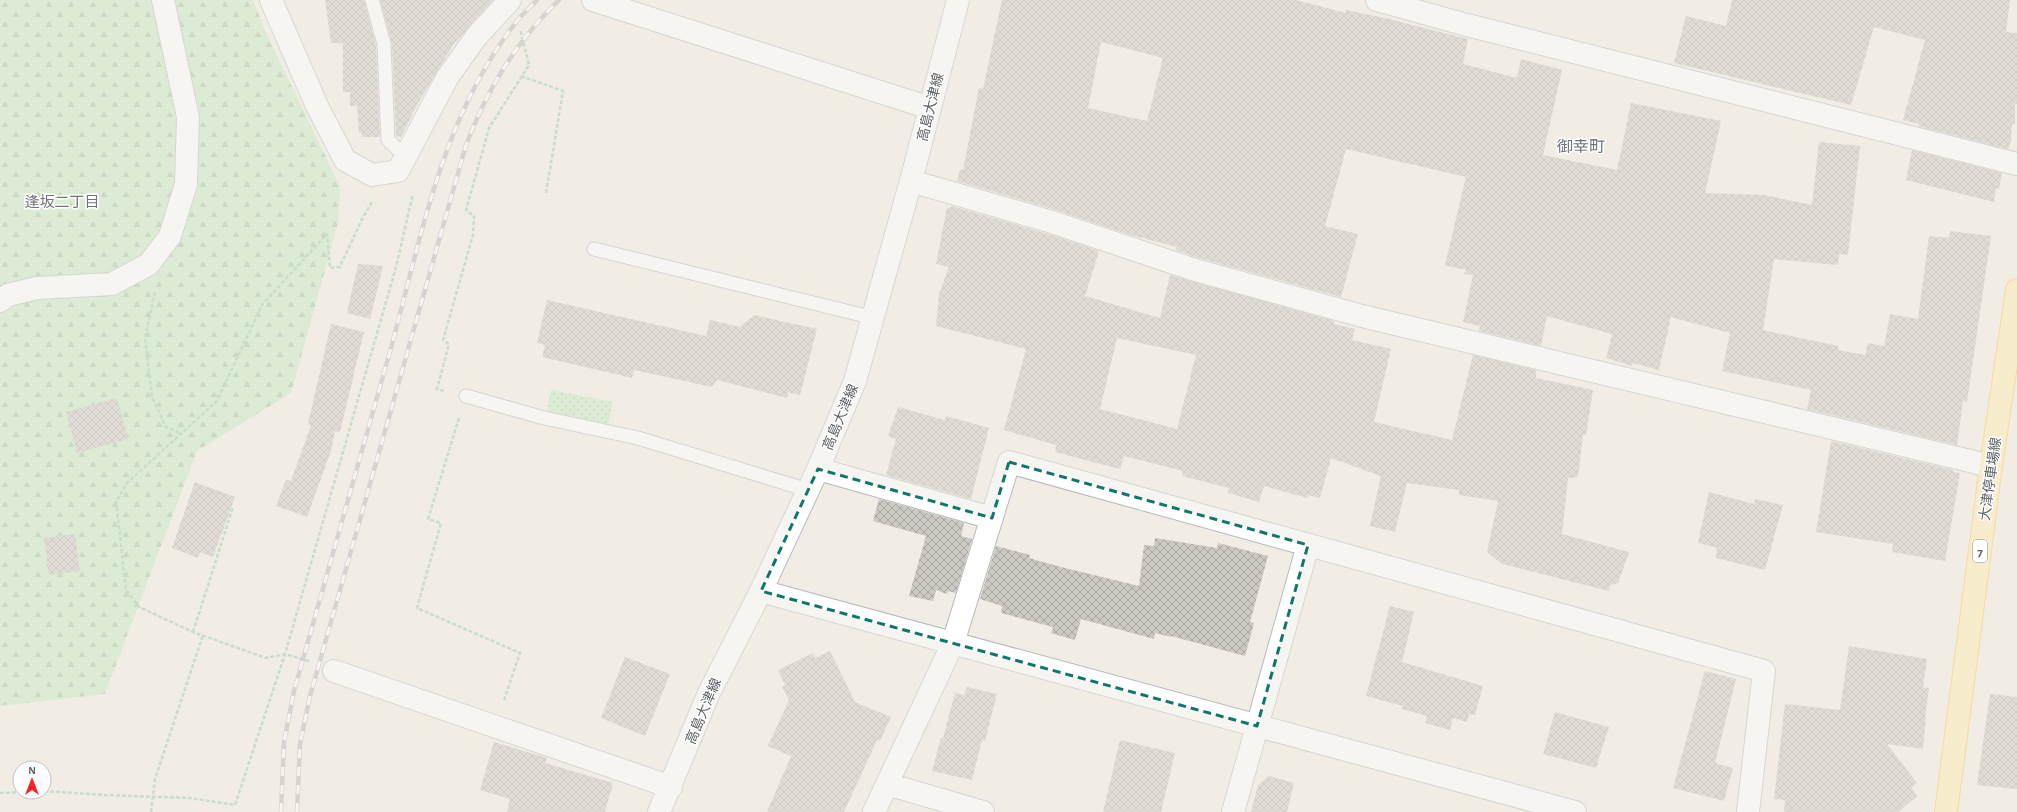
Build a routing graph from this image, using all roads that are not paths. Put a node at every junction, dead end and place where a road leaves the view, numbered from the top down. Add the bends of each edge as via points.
1 (164, 0) edge
2 (271, 0) edge
3 (372, 0) edge
4 (510, 0) edge
5 (594, 0) edge
6 (958, 0) edge
7 (1376, 0) edge
8 (930, 108) junction
9 (406, 157) junction
10 (2017, 164) edge
11 (911, 181) junction
12 (594, 249) dead end
13 (2017, 290) edge
14 (0, 301) edge
15 (874, 318) junction
16 (2013, 338) edge
17 (466, 396) road end
18 (1992, 466) junction
19 (818, 469) junction
20 (808, 490) junction
21 (992, 518) junction
22 (1308, 545) junction
23 (761, 591) junction
24 (954, 643) junction
25 (334, 671) road end
26 (1257, 726) junction
27 (887, 784) junction
28 (671, 787) junction
29 (659, 812) edge
30 (874, 812) edge
31 (983, 812) edge
32 (1233, 812) edge
33 (1575, 812) edge
34 (1748, 812) edge
35 (1946, 812) edge

1 - 14 street via 188,117 186,184 170,236 148,264 112,284 38,288 8,296
2 - 9 street via 317,106 345,160 372,175 398,171
3 - 9 lane via 384,44 388,140
4 - 9 street via 476,37 447,78
5 - 8 street
6 - 8 street, 高島大津線
7 - 10 street
8 - 11 street, 高島大津線
11 - 15 street, 高島大津線
11 - 18 street via 1052,222 1195,270 1362,316
12 - 15 lane
13 - 16 main road, 大津停車場線 / 7
15 - 19 street, 高島大津線 via 856,381
16 - 18 main road, 大津停車場線 / 7
17 - 20 lane via 544,418 638,438
18 - 35 main road, 大津停車場線 / 7
19 - 20 street, 高島大津線
19 - 21 street
20 - 23 street, 高島大津線
21 - 22 street via 1009,462
21 - 24 street
22 - 26 street
22 - 34 street via 1764,671
23 - 24 street
23 - 28 street, 高島大津線 via 709,692
24 - 26 street
24 - 27 street
25 - 28 street
26 - 32 street
26 - 33 street
27 - 30 street
27 - 31 street
28 - 29 street, 高島大津線

